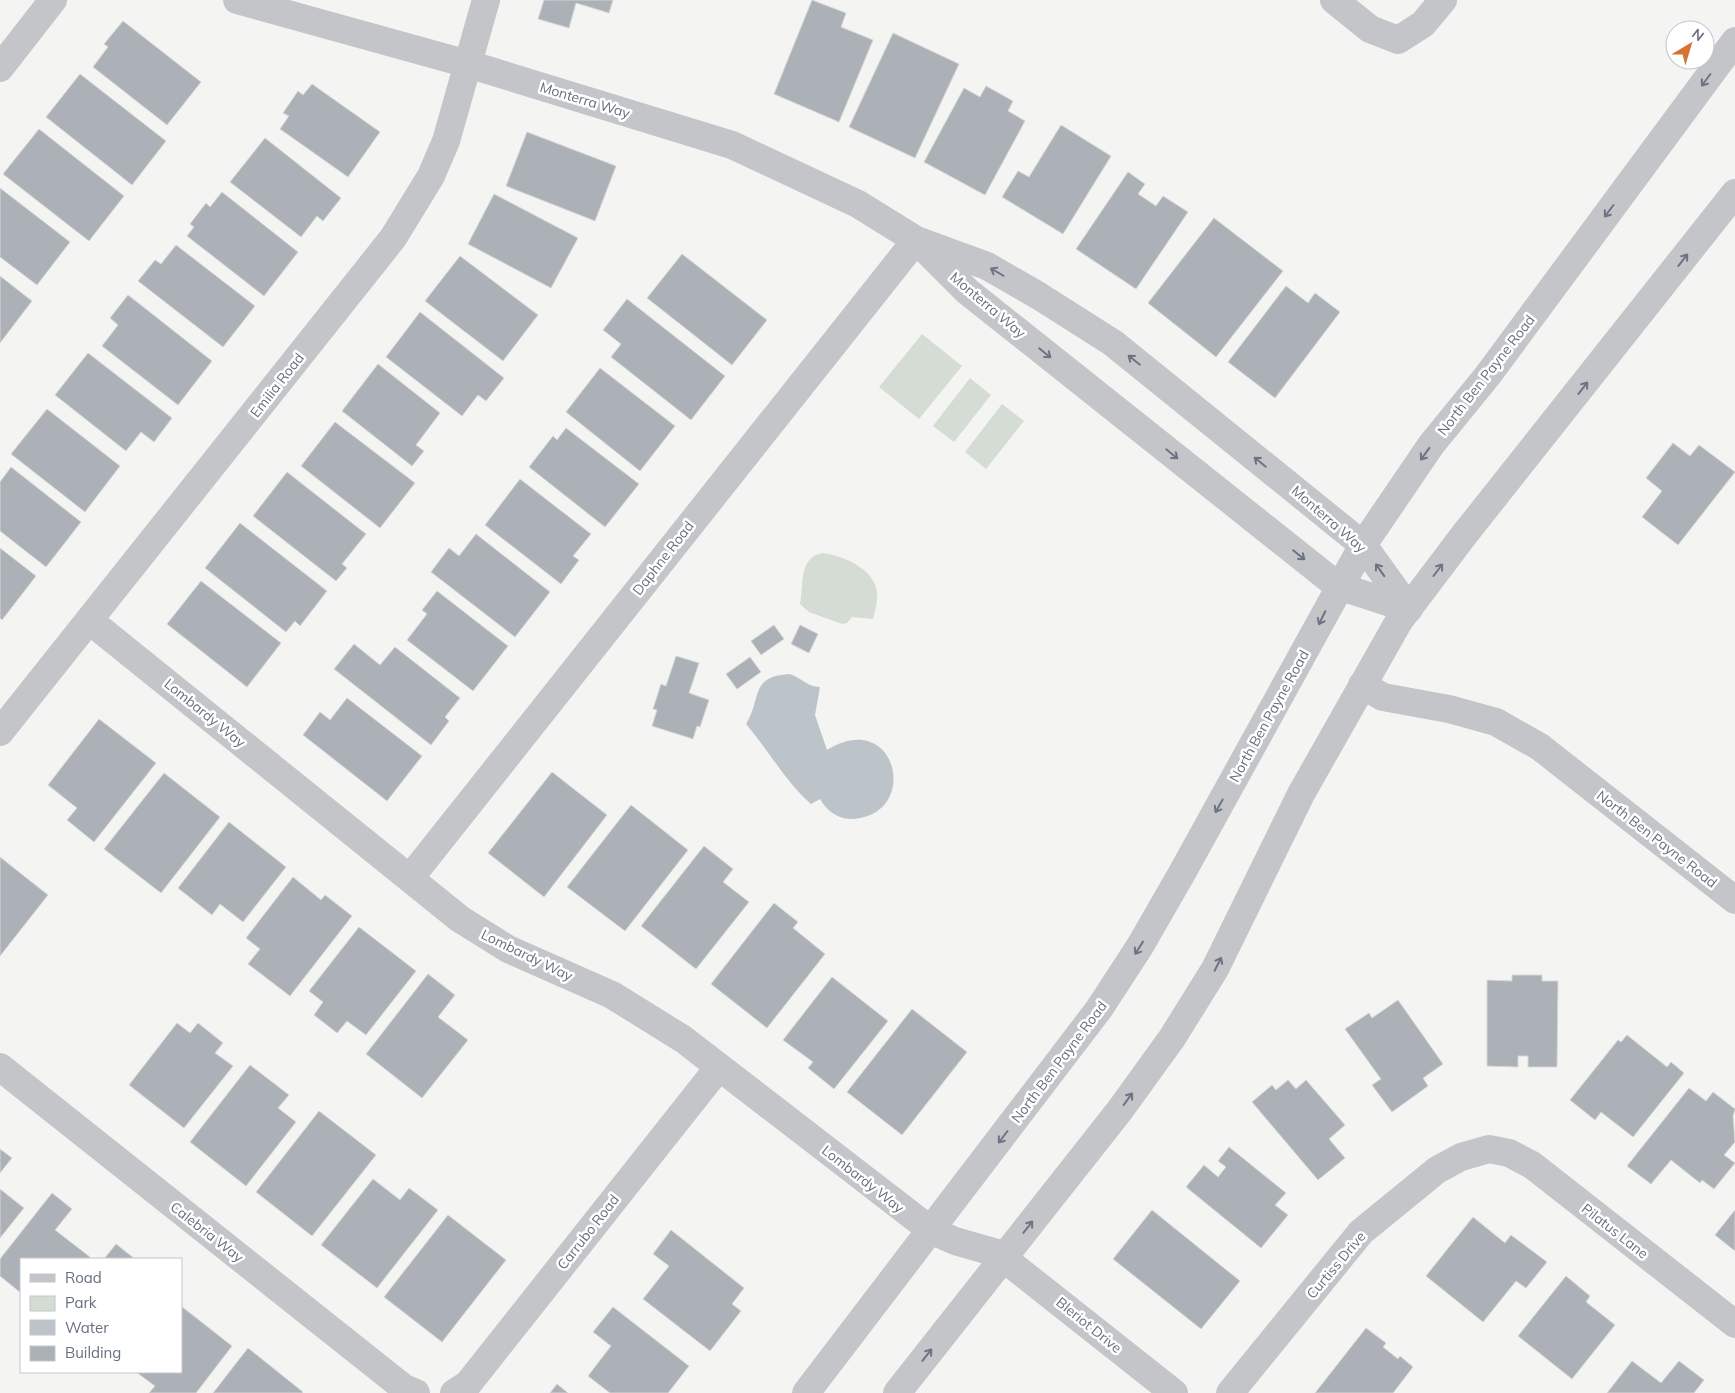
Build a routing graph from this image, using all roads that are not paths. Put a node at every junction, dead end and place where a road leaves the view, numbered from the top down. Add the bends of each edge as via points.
1 (52, 0) edge
2 (237, 0) edge
3 (486, 0) edge
4 (1334, 0) edge
5 (1443, 0) edge
6 (1735, 41) edge
7 (468, 64) junction
8 (0, 68) edge
9 (1735, 193) edge
10 (916, 240) junction
11 (1362, 544) junction
12 (1338, 586) junction
13 (1409, 609) junction
14 (90, 621) junction
15 (1362, 686) junction
16 (0, 732) edge
17 (410, 878) junction
18 (1735, 900) edge
19 (0, 1067) edge
20 (719, 1067) junction
21 (1489, 1149) joint
22 (932, 1231) junction
23 (1004, 1257) junction
24 (1735, 1324) edge
25 (416, 1393) edge
26 (454, 1393) edge
27 (806, 1393) edge
28 (897, 1393) edge
29 (1174, 1393) edge
30 (1230, 1393) edge

1 - 8 street
2 - 7 street, Monterra Way
3 - 7 street, Emilia Road
4 - 5 street via 1370,29 1398,40 1423,24
6 -> 11 street, North Ben Payne Road via 1488,375 1431,445
7 - 10 street, Monterra Way via 732,145 858,204
7 - 14 street, Emilia Road via 446,141 431,176 393,238
13 -> 9 street
11 -> 10 street, Monterra Way via 1113,343 987,266
10 -> 12 street, Monterra Way via 967,291
10 - 17 street, Daphne Road
11 - 12 street, North Ben Payne Road
13 -> 11 street, Monterra Way
12 - 13 street, Monterra Way
12 -> 22 street, North Ben Payne Road via 1140,946 1099,1009
13 - 15 street
14 - 16 street, Emilia Road
14 - 17 street, Lombardy Way
15 - 18 street, North Ben Payne Road via 1383,697 1450,709 1496,722 1540,747
23 -> 15 street via 1120,1110 1216,969 1302,794
17 - 20 street, Lombardy Way via 484,936 612,995 683,1039
19 - 25 street, Calebria Way via 404,1388
20 - 22 street, Lombardy Way
20 - 26 street, Carrubo Road via 468,1384
21 - 24 street, Pilatus Lane via 1509,1153 1532,1165
21 - 30 street, Curtiss Drive via 1461,1157 1437,1170 1362,1232
22 - 23 street, Lombardy Way via 955,1241 992,1250
22 - 27 street, North Ben Payne Road
28 -> 23 street
23 - 29 street, Bleriot Drive

